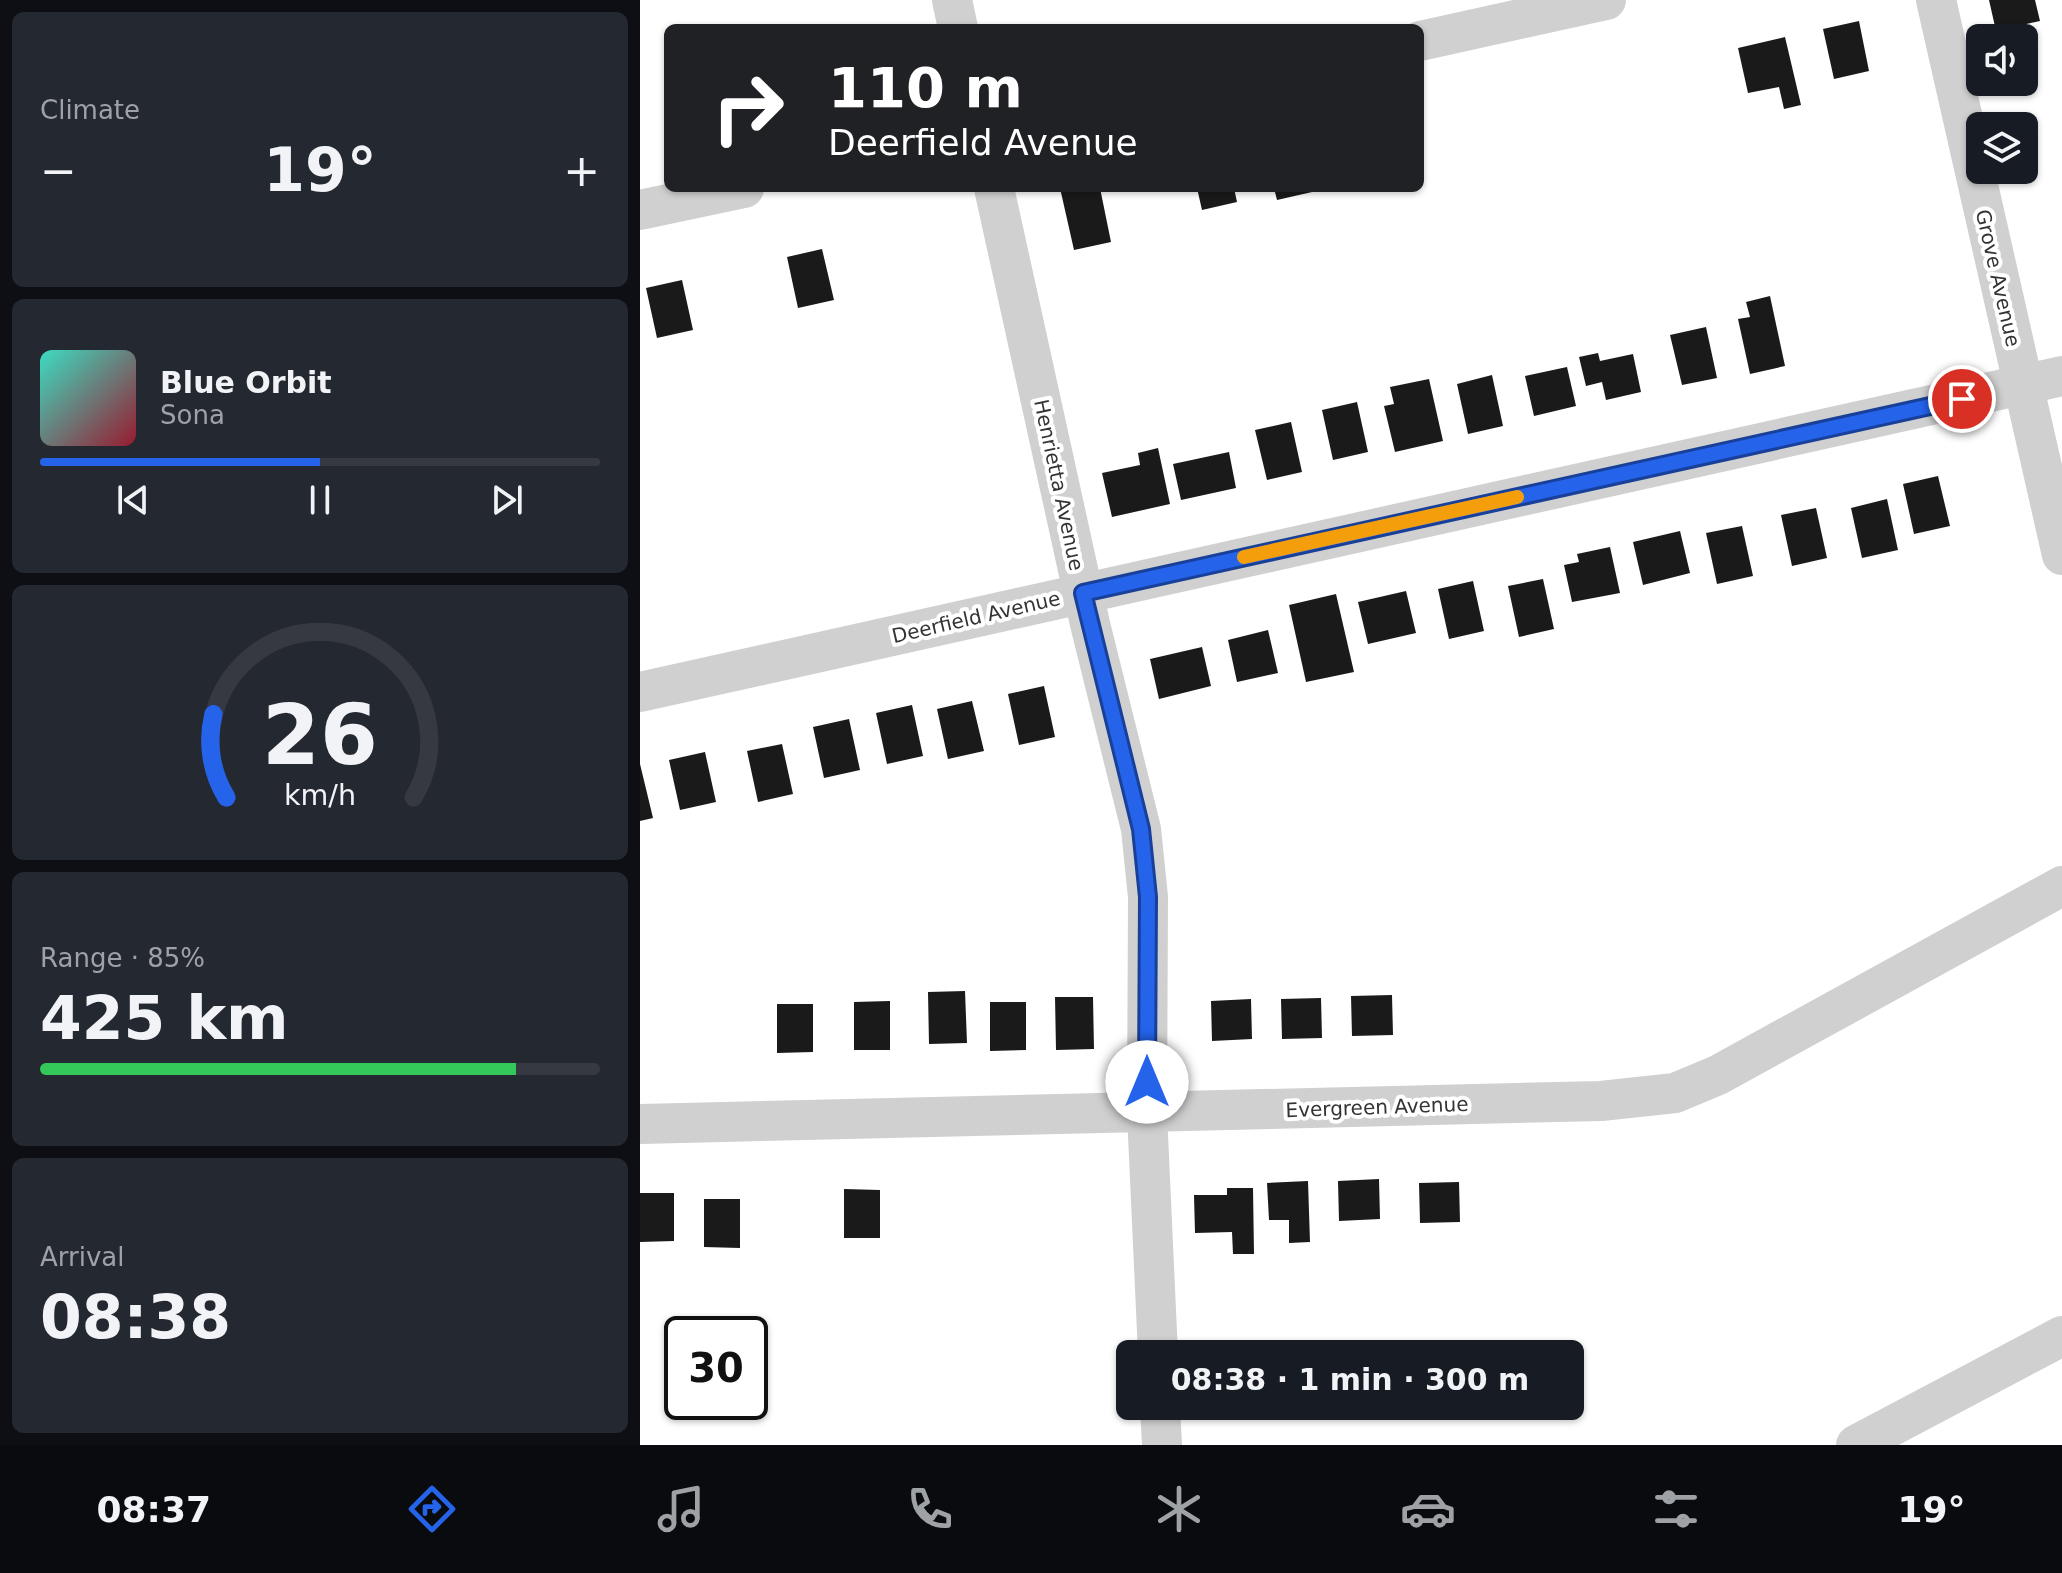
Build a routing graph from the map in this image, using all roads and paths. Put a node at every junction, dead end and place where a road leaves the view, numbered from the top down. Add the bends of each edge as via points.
1 (952, 0) edge
2 (1606, 0) edge
3 (1936, 0) edge
4 (957, 24) edge
5 (1424, 40) edge
6 (725, 192) edge
7 (995, 192) edge
8 (640, 210) edge
9 (2062, 376) edge
10 (2022, 385) junction
11 (2062, 555) edge
12 (1083, 593) junction
13 (640, 692) edge
14 (2062, 886) edge
15 (1147, 1113) junction
16 (640, 1124) edge
17 (2062, 1336) edge
18 (1157, 1340) edge
19 (1161, 1420) edge
20 (1162, 1445) edge
21 (1856, 1445) edge

1 - 4 street
2 - 5 street
3 - 10 street, Grove Avenue
6 - 8 street
7 - 12 street, Henrietta Avenue
9 - 10 street, Deerfield Avenue
10 - 11 street, Grove Avenue
10 - 12 street, Deerfield Avenue
12 - 13 street, Deerfield Avenue
12 - 15 street, Henrietta Avenue via 1141,829 1148,897
14 - 15 street, Evergreen Avenue via 1718,1075 1675,1093 1585,1101
15 - 16 street, Evergreen Avenue
15 - 18 street, Henrietta Avenue
17 - 21 street
19 - 20 street

